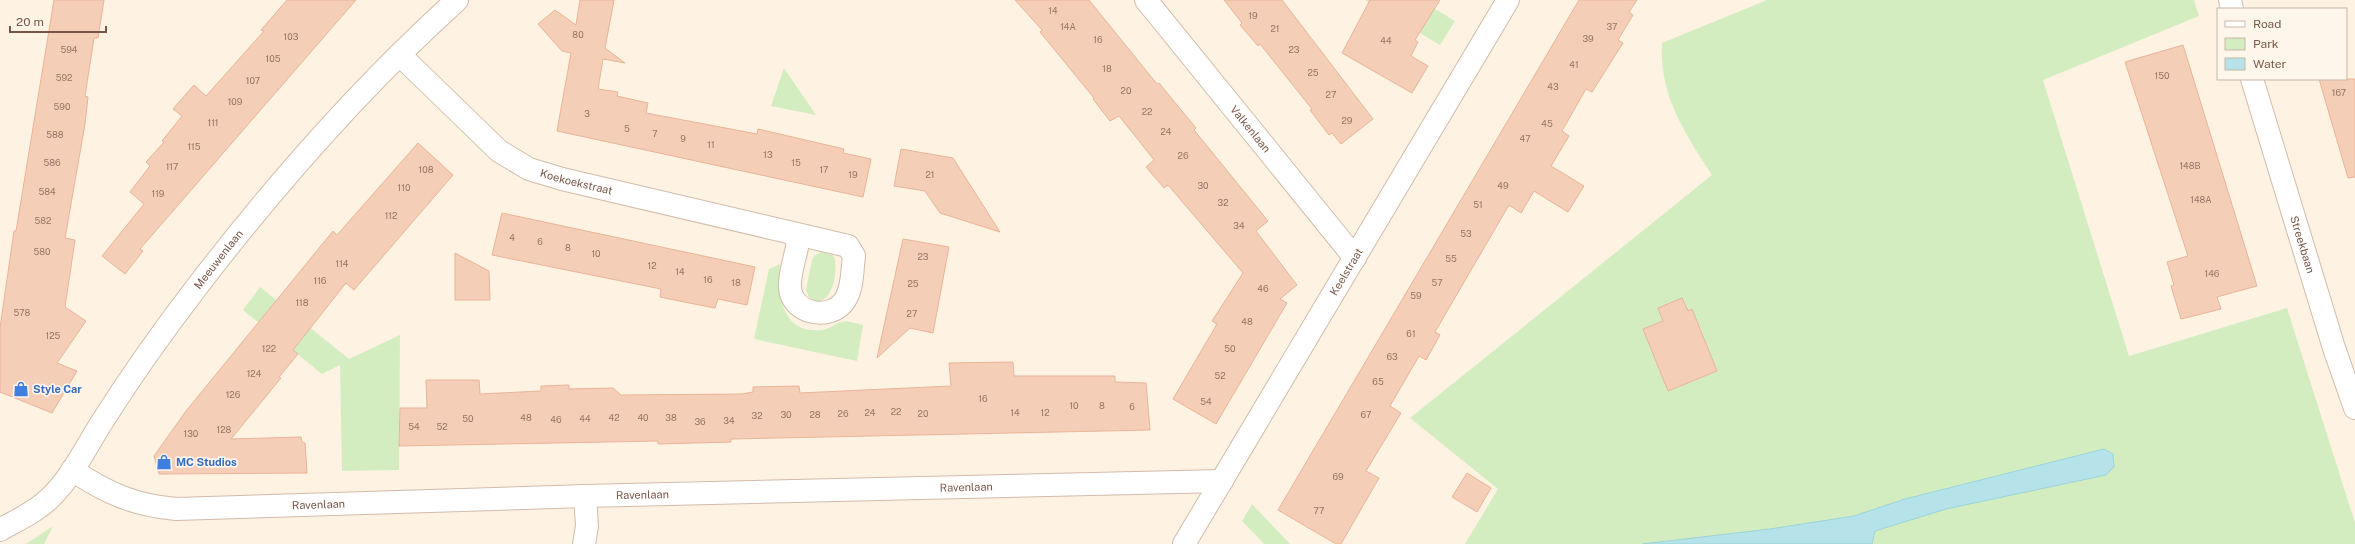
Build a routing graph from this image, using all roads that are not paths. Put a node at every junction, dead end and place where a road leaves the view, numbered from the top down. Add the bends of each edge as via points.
1 (457, 0) edge
2 (1146, 0) edge
3 (1508, 0) edge
4 (400, 55) junction
5 (2252, 80) edge
6 (792, 233) dead end
7 (1355, 258) junction
8 (2355, 408) edge
9 (72, 470) junction
10 (1222, 481) junction
11 (585, 496) junction
12 (0, 530) edge
13 (584, 544) edge
14 (1184, 544) edge

1 - 4 street, Meeuwenlaan
2 - 7 street, Valkenlaan
3 - 7 street, Keelstraat
4 - 6 street, Koekoekstraat via 499,151 529,169
4 - 9 street, Meeuwenlaan via 326,132 248,221 194,290 136,372
5 - 8 street, Streekbaan via 2334,348
7 - 10 street, Keelstraat
9 - 11 street, Ravenlaan via 116,496 147,505 176,509
9 - 12 street, Meeuwenlaan via 61,487 39,507
10 - 11 street, Ravenlaan
10 - 14 street, Keelstraat
11 - 13 street via 587,526

